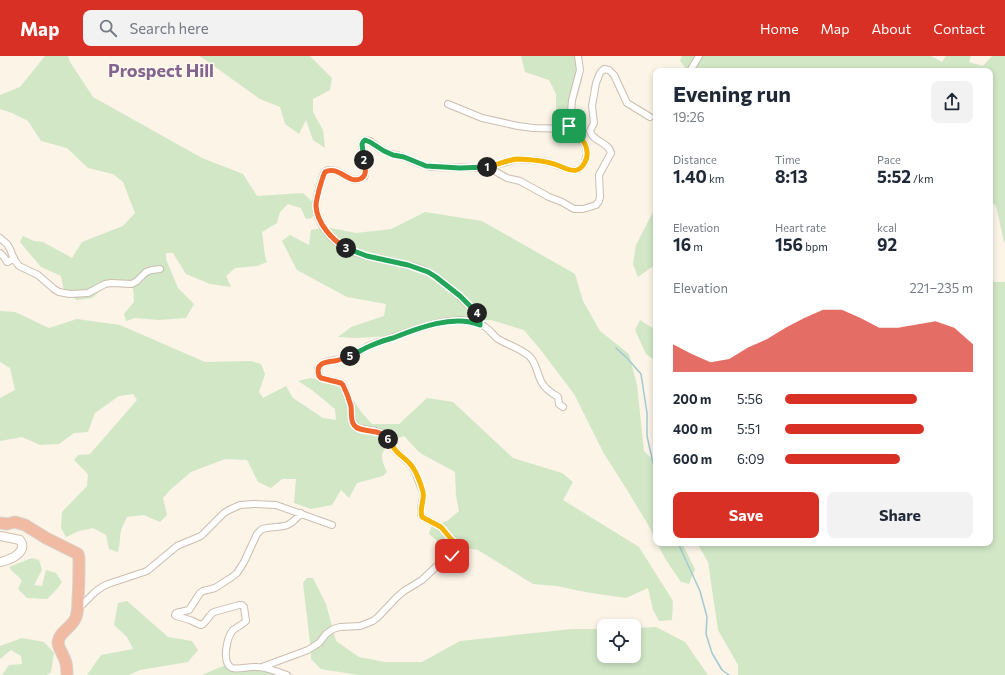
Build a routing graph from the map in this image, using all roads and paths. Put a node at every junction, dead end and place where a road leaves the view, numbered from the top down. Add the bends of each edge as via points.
1 (578, 56) edge
2 (699, 56) edge
3 (692, 68) edge
4 (448, 104) dead end
5 (650, 117) dead end
6 (569, 129) junction
7 (483, 168) junction
8 (0, 238) edge
9 (0, 253) edge
10 (14, 258) junction
11 (160, 268) dead end
12 (480, 325) junction
13 (563, 408) dead end
14 (301, 514) junction
15 (0, 523) edge
16 (332, 525) dead end
17 (0, 536) edge
18 (0, 562) edge
19 (78, 609) junction
20 (262, 667) junction
21 (67, 675) edge
22 (287, 675) edge

1 - 6 street via 580,70 572,100
2 - 3 street
4 - 6 street via 478,116 518,126
5 - 7 street via 627,103 612,72 607,69 601,71 596,83 592,106 594,123 590,131 592,136 609,147 611,153 599,175 599,201 596,205 584,209 574,208 520,181
6 - 7 street via 570,133 580,138 587,149 584,164 578,170 542,161 517,159
7 - 12 street via 423,166 384,151 365,140 362,144 366,170 364,176 354,180 338,172 327,171 316,204 322,225 345,248 428,272 460,296 478,314
8 - 10 street via 7,244
9 - 10 street via 7,262
10 - 11 street via 19,266 38,275 54,289 70,294 88,293 111,283 132,284 146,272
12 - 13 street via 498,339 531,357 544,386 558,397
12 - 20 street via 461,320 425,326 371,345 349,357 319,366 321,378 343,385 351,405 354,425 357,428 384,434 395,450 411,465 423,492 422,517 441,527 458,545 459,551 404,591 373,621 360,626 334,629 308,650
14 - 16 street
14 - 19 street via 269,504 247,504 234,508 201,536 178,546 147,571 102,587
14 - 20 street via 287,525 262,529 237,573 215,588 200,593 188,610 175,615 201,625 214,612 242,605 246,621 230,635 227,662 234,668
15 - 19 highway via 15,522 25,525 78,554
17 - 18 street via 20,540 22,546 12,559
19 - 21 highway via 74,622 58,642 67,665
20 - 22 street

